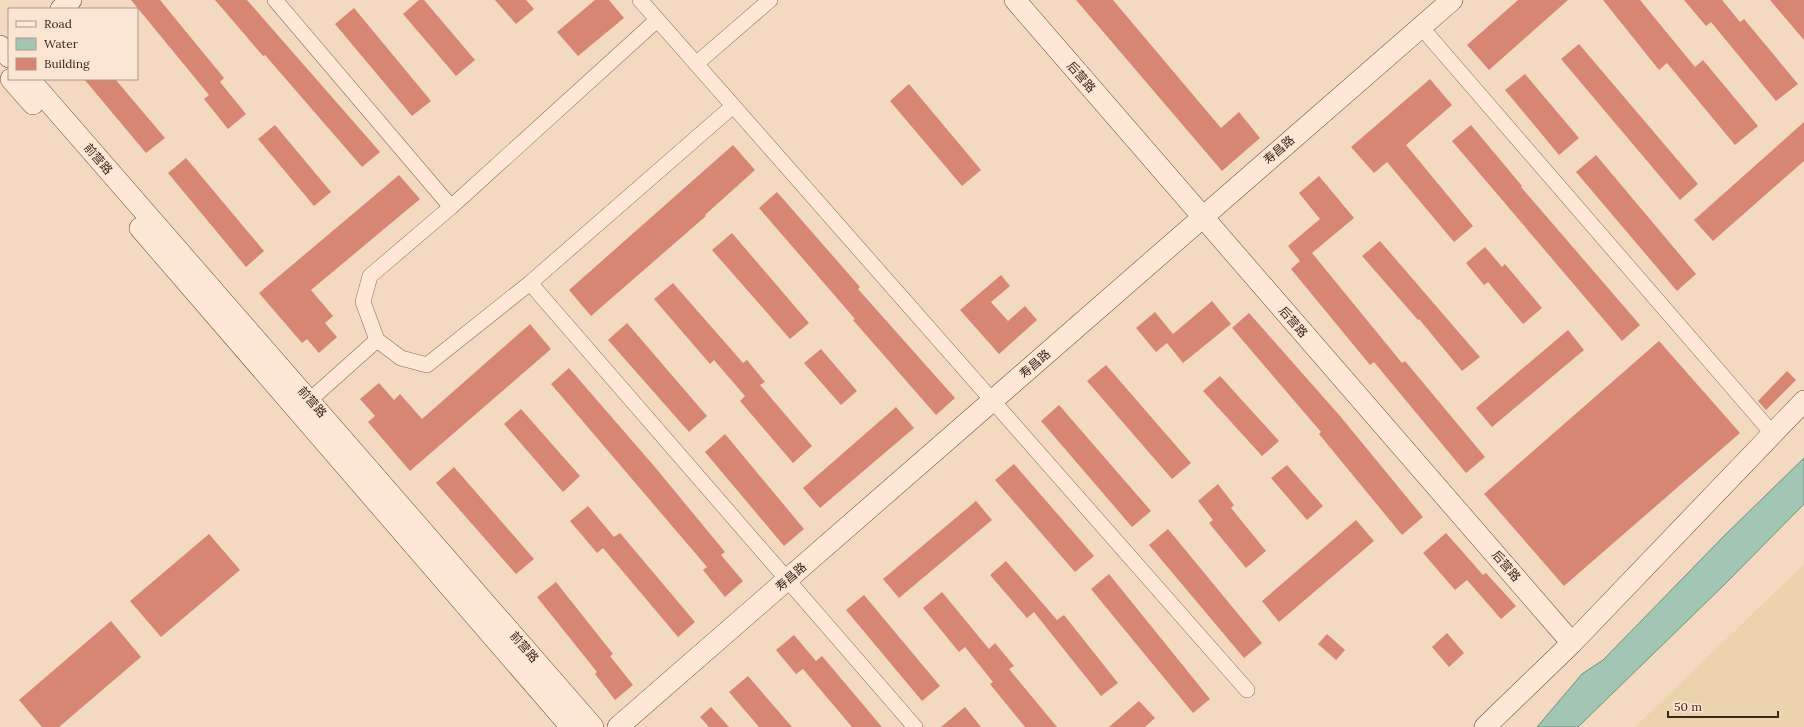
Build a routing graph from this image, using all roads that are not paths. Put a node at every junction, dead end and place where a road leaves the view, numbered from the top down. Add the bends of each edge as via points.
1 (71, 0) edge
2 (87, 0) edge
3 (275, 0) edge
4 (640, 0) edge
5 (770, 0) edge
6 (1015, 0) edge
7 (1452, 0) edge
8 (1466, 0) edge
9 (62, 8) edge
10 (78, 8) edge
11 (658, 20) junction
12 (1424, 31) junction
13 (696, 64) junction
14 (22, 80) edge
15 (30, 80) edge
16 (733, 106) junction
17 (451, 207) junction
18 (1205, 221) junction
19 (530, 283) junction
20 (377, 340) junction
21 (1804, 401) edge
22 (996, 404) junction
23 (304, 406) junction
24 (1772, 433) junction
25 (791, 584) junction
26 (1572, 643) junction
27 (1247, 690) dead end
28 (584, 724) edge
29 (629, 725) edge
30 (915, 727) edge
31 (1485, 727) edge

1 - 9 street
2 - 10 street
3 - 17 street
4 - 11 street
5 - 13 street
6 - 18 street, 后营路
7 - 12 street, 寿昌路
8 - 12 street, 寿昌路
11 - 13 street
11 - 17 street
12 - 18 street, 寿昌路
12 - 24 street
13 - 16 street
14 - 23 street, 前营路
15 - 23 street, 前营路
16 - 19 street
16 - 22 street
17 - 20 street via 370,276 363,302
18 - 22 street, 寿昌路
18 - 26 street, 后营路
19 - 20 street via 427,365 401,358
19 - 25 street
20 - 23 street
21 - 24 street
22 - 25 street, 寿昌路
22 - 27 street
23 - 28 street, 前营路
24 - 26 street
25 - 29 street, 寿昌路
25 - 30 street
26 - 31 street
28 - 29 street

